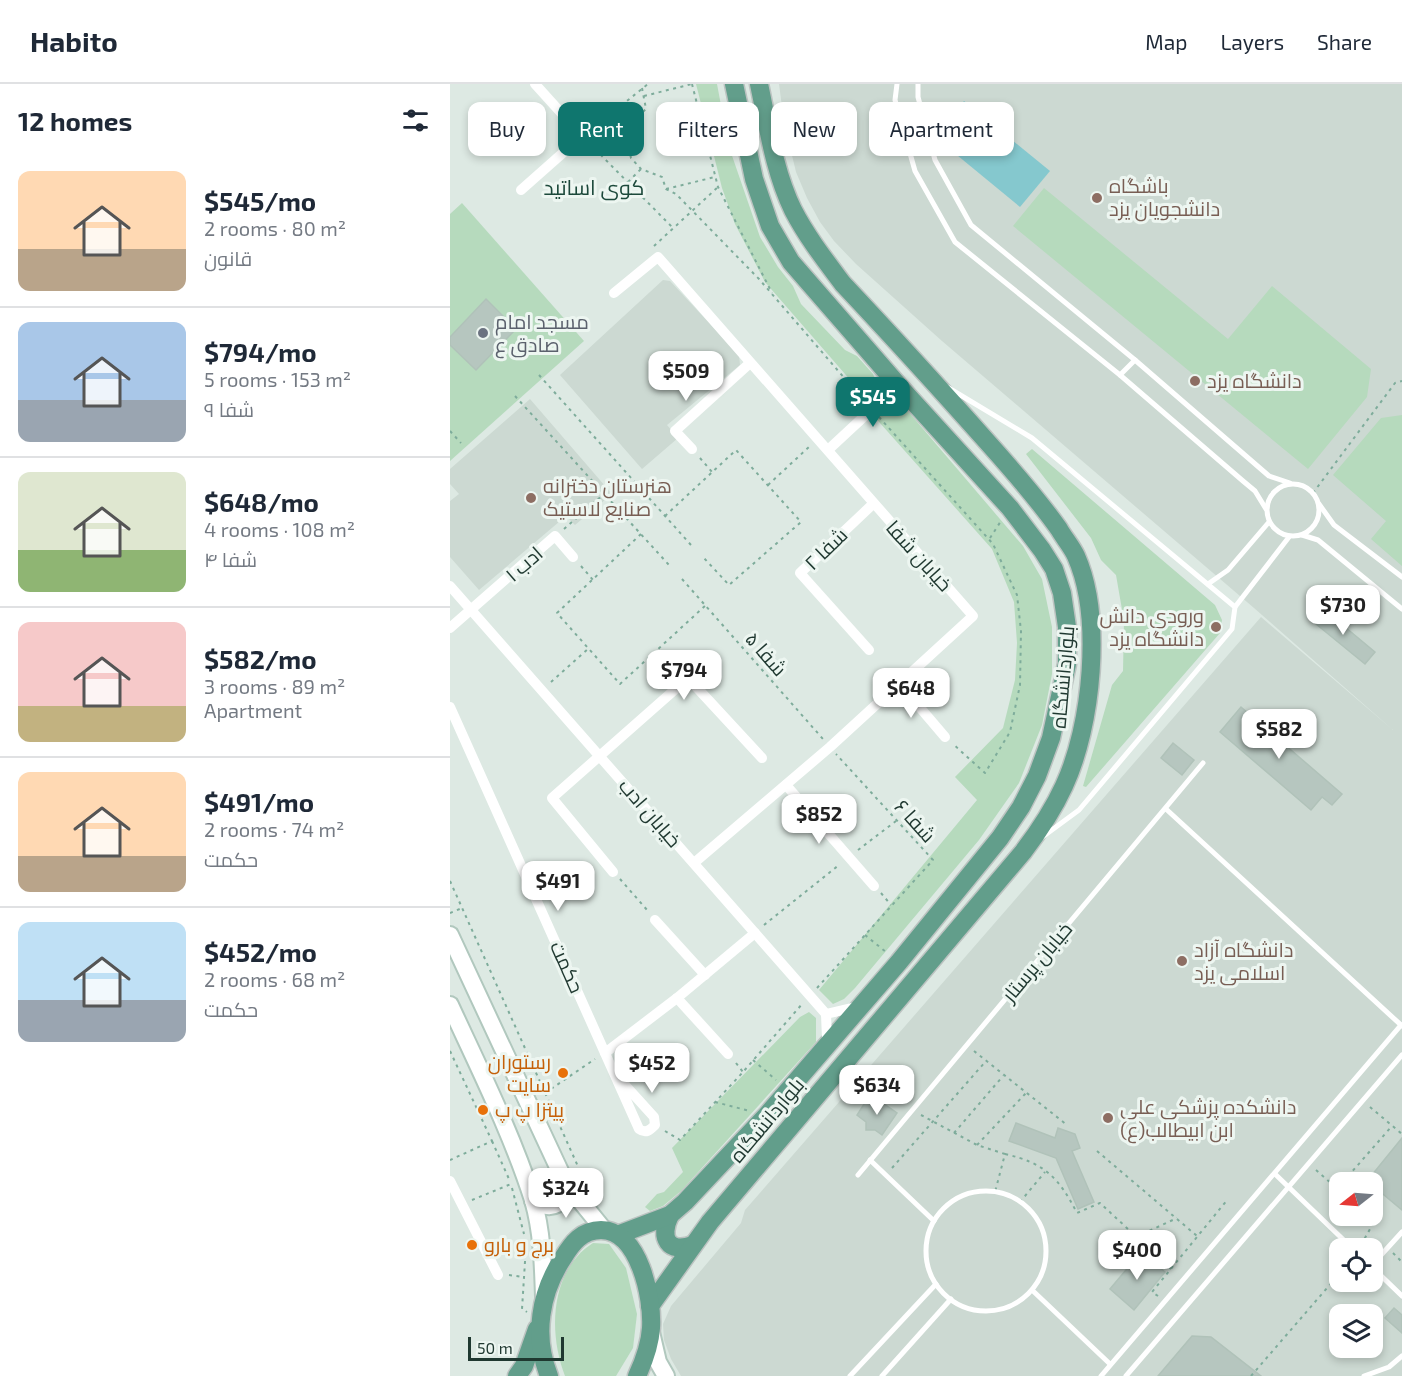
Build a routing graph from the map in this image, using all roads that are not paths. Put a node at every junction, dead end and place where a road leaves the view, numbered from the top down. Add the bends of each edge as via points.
1 (535, 84) edge
2 (734, 84) edge
3 (759, 84) edge
4 (897, 84) edge
5 (918, 84) edge
6 (521, 190) dead end
7 (614, 293) dead end
8 (1135, 360) junction
9 (750, 363) junction
10 (927, 375) junction
11 (1120, 375) junction
12 (898, 385) junction
13 (692, 449) road end
14 (828, 450) junction
15 (1290, 483) junction
16 (873, 504) junction
17 (1319, 504) junction
18 (1266, 509) junction
19 (1269, 522) junction
20 (1302, 536) junction
21 (1289, 537) junction
22 (573, 556) road end
23 (1402, 577) edge
24 (1208, 585) junction
25 (450, 586) edge
26 (1234, 607) junction
27 (472, 609) junction
28 (1402, 609) edge
29 (450, 628) edge
30 (869, 650) dead end
31 (899, 683) junction
32 (450, 707) edge
33 (945, 737) dead end
34 (600, 755) junction
35 (762, 758) dead end
36 (1203, 763) dead end
37 (786, 785) junction
38 (1166, 808) junction
39 (1023, 852) junction
40 (694, 863) junction
41 (613, 872) road end
42 (874, 886) road end
43 (655, 920) road end
44 (755, 933) junction
45 (450, 934) edge
46 (705, 975) junction
47 (677, 998) junction
48 (450, 1005) edge
49 (861, 1006) junction
50 (826, 1014) junction
51 (1402, 1025) edge
52 (820, 1052) junction
53 (605, 1053) junction
54 (728, 1054) dead end
55 (1402, 1055) edge
56 (615, 1074) junction
57 (870, 1160) junction
58 (1275, 1174) junction
59 (858, 1175) dead end
60 (450, 1181) edge
61 (565, 1182) junction
62 (1289, 1188) junction
63 (533, 1201) junction
64 (670, 1215) junction
65 (934, 1221) junction
66 (612, 1232) junction
67 (1402, 1232) edge
68 (1342, 1238) edge
69 (693, 1245) junction
70 (1383, 1254) edge
71 (498, 1275) road end
72 (1383, 1277) edge
73 (936, 1284) junction
74 (1032, 1290) junction
75 (1402, 1296) edge
76 (544, 1297) junction
77 (951, 1299) junction
78 (650, 1306) junction
79 (540, 1318) junction
80 (651, 1329) junction
81 (1402, 1356) edge
82 (1110, 1364) junction
83 (518, 1376) edge
84 (549, 1376) edge
85 (637, 1376) edge
86 (666, 1376) edge
87 (850, 1376) edge
88 (882, 1376) edge
89 (1101, 1376) edge
90 (1126, 1376) edge
91 (1364, 1376) edge

1 - 6 street via 582,136
2 - 12 main road, بلواردانشگاه via 754,179 770,226 791,262
3 - 10 main road, بلواردانشگاه via 777,166 793,210 843,284
4 - 11 lane via 895,100 915,171 955,242
5 - 8 lane via 935,160 971,225
7 - 9 street, خیابان شفا via 658,257
8 - 11 lane
8 - 15 lane via 1269,476
9 - 13 street via 675,430
9 - 14 street, خیابان شفا
10 - 24 lane via 1032,438
10 - 39 main road, بلواردانشگاه via 1035,495 1076,555 1084,581 1091,660 1078,749 1045,822
11 - 18 lane via 1255,491
12 - 14 street
12 - 49 main road, بلواردانشگاه via 1010,508 1054,569 1067,627 1067,664 1051,738 1021,807 1000,838
14 - 16 street, خیابان شفا
15 - 17 lane via 1303,485
15 - 18 lane via 1278,488
16 - 30 street, شفا ۲ via 800,573
16 - 31 street, خیابان شفا via 973,616
17 - 20 lane via 1319,517
17 - 23 lane via 1334,525
18 - 19 lane
19 - 21 lane via 1277,532
19 - 24 lane via 1228,570
20 - 21 lane
20 - 28 lane via 1318,540
21 - 26 lane
22 - 27 street, ادب ۱ via 555,536
24 - 26 lane
25 - 27 street, خیابان ادب
26 - 39 lane via 1232,629 1079,810
27 - 29 street, ادب ۱
27 - 34 street, خیابان ادب
31 - 33 street
31 - 37 street, خیابان شفا
32 - 53 street, حکمت
34 - 35 street via 688,678
34 - 40 street, خیابان ادب
34 - 41 street via 552,798
36 - 38 lane, خیابان پرستار
37 - 40 street, خیابان شفا
37 - 42 street
38 - 51 lane
38 - 57 lane, خیابان پرستار
39 - 69 main road, بلواردانشگاه
40 - 44 street, خیابان ادب
43 - 46 street
44 - 46 street
44 - 50 street, خیابان ادب
45 - 61 main road
46 - 47 street
47 - 53 street
47 - 54 street
48 - 63 main road
49 - 50 street
49 - 52 main road, بلواردانشگاه
50 - 52 street via 827,1039
51 - 58 lane
52 - 64 main road, بلواردانشگاه via 766,1116
53 - 56 street, حکمت
55 - 62 lane
56 - 56 street, حکمت via 639,1130 648,1131 656,1125 654,1118
57 - 59 lane, خیابان پرستار
57 - 65 lane
58 - 62 lane
58 - 82 lane
60 - 71 street
61 - 63 main road via 565,1197 556,1205 543,1207
61 - 66 main road
62 - 68 lane
62 - 90 lane
63 - 76 main road via 541,1242
64 - 66 main road, بلواردانشگاه
64 - 69 main road via 665,1226 666,1239 682,1249
65 - 73 lane via 927,1259
65 - 74 lane via 947,1205 964,1195 983,1191 1003,1193 1020,1202 1034,1216 1045,1243 1042,1272
66 - 76 main road, بلواردانشگاه via 586,1232 571,1245 553,1273
66 - 78 main road via 633,1251 646,1281
67 - 70 lane
69 - 78 main road, بلواردانشگاه
72 - 75 lane
73 - 77 lane
73 - 87 lane
74 - 77 lane via 1008,1307 993,1311 964,1307
74 - 82 lane
76 - 79 main road, بلواردانشگاه
77 - 88 lane
78 - 80 main road
79 - 83 main road
79 - 84 main road via 540,1341
80 - 85 main road
80 - 86 main road via 658,1362
81 - 91 lane via 1389,1367
82 - 89 lane

